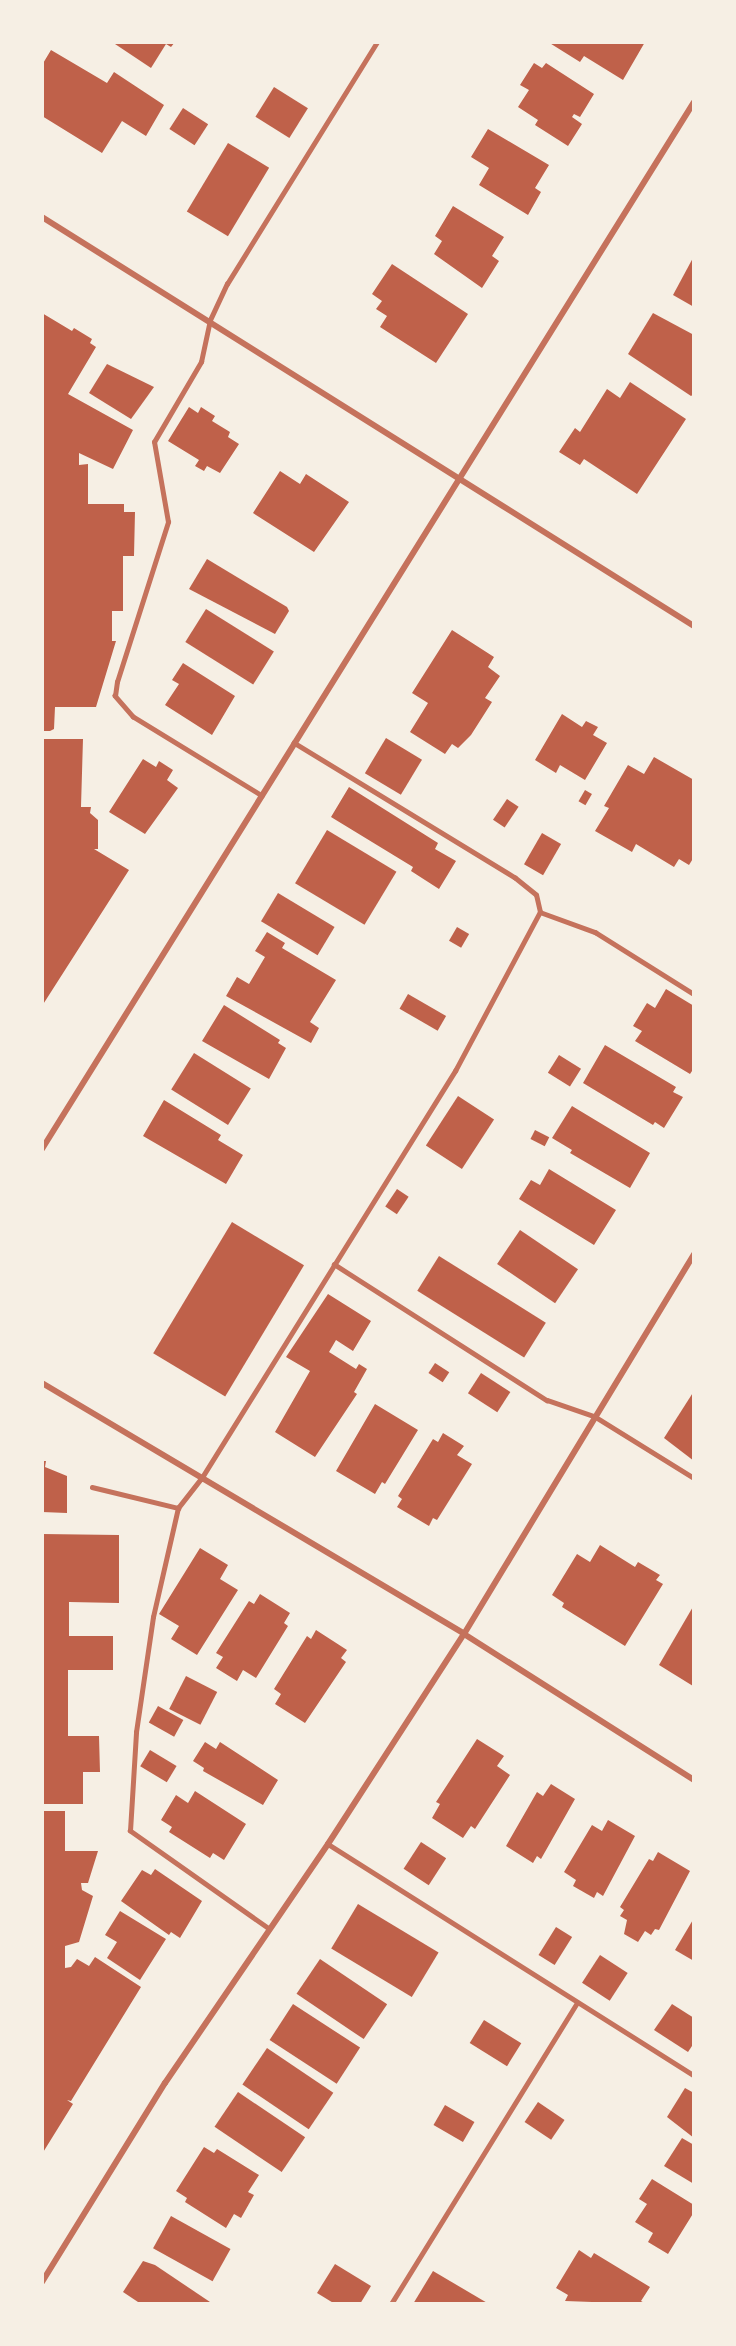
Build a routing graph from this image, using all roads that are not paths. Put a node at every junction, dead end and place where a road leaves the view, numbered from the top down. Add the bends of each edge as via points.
1 (376, 42) edge
2 (694, 102) edge
3 (42, 217) edge
4 (210, 320) junction
5 (459, 478) junction
6 (694, 626) edge
7 (294, 743) junction
8 (262, 796) junction
9 (540, 912) junction
10 (694, 994) edge
11 (42, 1149) edge
12 (694, 1254) edge
13 (334, 1264) junction
14 (42, 1383) edge
15 (594, 1416) junction
16 (694, 1478) edge
17 (201, 1479) junction
18 (92, 1487) dead end
19 (178, 1508) junction
20 (464, 1634) junction
21 (694, 1780) edge
22 (328, 1844) junction
23 (269, 1929) junction
24 (577, 2002) junction
25 (694, 2075) edge
26 (42, 2282) edge
27 (391, 2304) edge

1 - 4 lane via 227,284
2 - 5 street
3 - 4 street
4 - 5 street
4 - 8 lane via 201,362 154,442 168,522 115,696 133,717
5 - 6 street
5 - 7 street
7 - 8 street
7 - 9 lane via 515,878 536,896
8 - 11 street
9 - 10 lane via 595,932
9 - 13 lane via 455,1071
12 - 15 street
13 - 15 lane via 547,1400
13 - 17 lane
14 - 17 street
15 - 16 lane
15 - 20 street
17 - 19 lane
17 - 20 street
18 - 19 lane
19 - 23 lane via 136,1732 130,1831
20 - 21 street
20 - 22 street
22 - 23 street
22 - 24 lane
23 - 26 street via 165,2083
24 - 25 lane
24 - 27 lane

